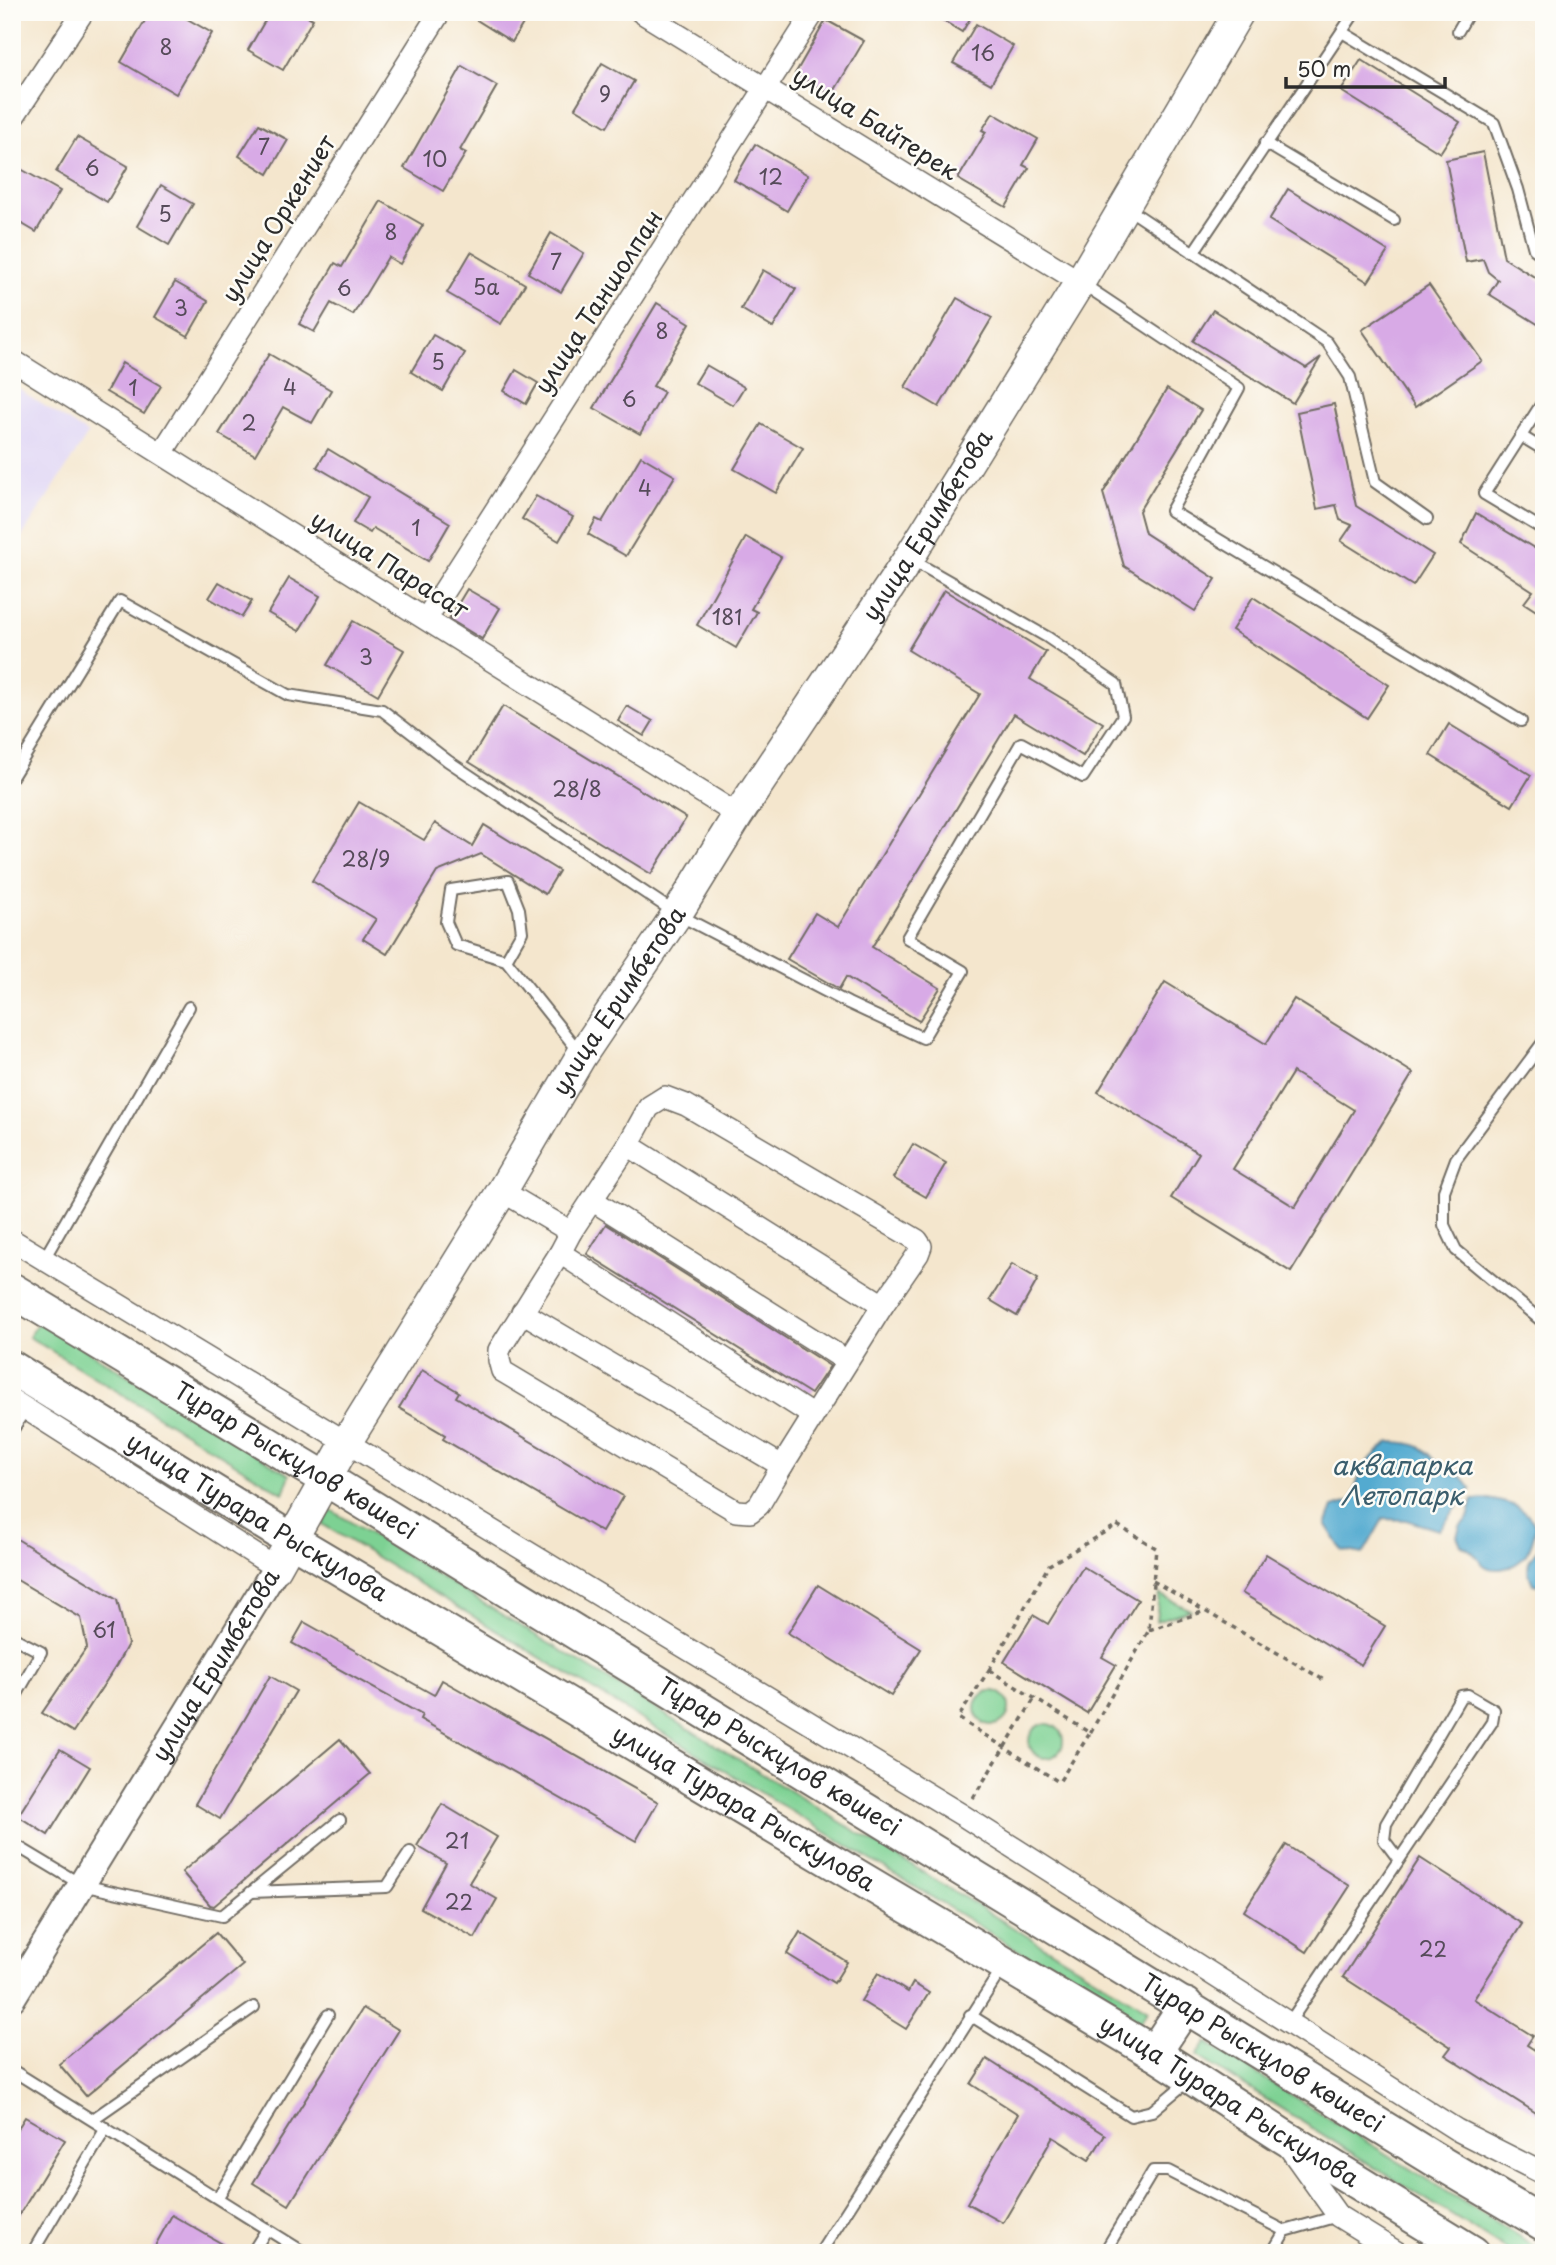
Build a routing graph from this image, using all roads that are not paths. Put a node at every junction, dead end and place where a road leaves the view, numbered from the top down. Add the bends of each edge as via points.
1 (83, 12) edge
2 (440, 12) edge
3 (641, 12) edge
4 (814, 12) edge
5 (1239, 12) edge
6 (1355, 12) edge
7 (1469, 12) edge
8 (1458, 31) dead end
9 (1342, 32) junction
10 (767, 88) junction
11 (12, 119) edge
12 (1265, 142) junction
13 (1125, 207) junction
14 (1394, 220) dead end
15 (1193, 253) junction
16 (1544, 256) edge
17 (1080, 282) junction
18 (12, 360) edge
19 (1544, 400) edge
20 (1521, 436) junction
21 (1544, 450) edge
22 (162, 453) junction
23 (1427, 519) dead end
24 (1544, 530) edge
25 (909, 558) junction
26 (426, 619) junction
27 (1521, 721) dead end
28 (12, 777) edge
29 (738, 815) junction
30 (677, 914) junction
31 (506, 960) junction
32 (189, 1007) dead end
33 (1544, 1041) edge
34 (582, 1056) junction
35 (628, 1145) junction
36 (502, 1191) junction
37 (592, 1200) junction
38 (571, 1232) junction
39 (12, 1240) edge
40 (560, 1253) junction
41 (44, 1259) junction
42 (12, 1290) edge
43 (883, 1305) junction
44 (522, 1312) junction
45 (1544, 1323) edge
46 (847, 1362) junction
47 (12, 1368) edge
48 (19, 1404) edge
49 (812, 1415) junction
50 (45, 1420) junction
51 (12, 1431) edge
52 (134, 1443) junction
53 (346, 1443) junction
54 (782, 1466) junction
55 (326, 1479) junction
56 (292, 1539) junction
57 (276, 1569) junction
58 (12, 1637) edge
59 (17, 1694) dead end
60 (340, 1820) dead end
61 (12, 1843) edge
62 (410, 1852) dead end
63 (1399, 1860) junction
64 (82, 1885) junction
65 (251, 1892) junction
66 (1005, 1964) junction
67 (12, 1998) edge
68 (1186, 2006) junction
69 (254, 2007) dead end
70 (328, 2015) dead end
71 (970, 2015) junction
72 (1289, 2023) junction
73 (1154, 2053) junction
74 (12, 2070) edge
75 (1192, 2078) junction
76 (93, 2119) junction
77 (106, 2128) junction
78 (1281, 2136) junction
79 (1446, 2144) junction
80 (1544, 2174) edge
81 (218, 2197) junction
82 (1538, 2214) edge
83 (1338, 2216) junction
84 (267, 2229) junction
85 (1285, 2231) junction
86 (32, 2253) edge
87 (252, 2253) edge
88 (305, 2253) edge
89 (820, 2253) edge
90 (1104, 2253) edge
91 (1272, 2253) edge
92 (1398, 2253) edge
93 (1473, 2253) edge

1 - 11 street
2 - 22 street, улица Оркениет
3 - 10 street, улица Байтерек
4 - 10 street, улица Таншолпан
5 - 13 main road, улица Еримбетова
6 - 9 lane
7 - 8 lane
9 - 12 lane
9 - 16 lane via 1494,123 1534,249
10 - 17 street, улица Байтерек
10 - 26 street, улица Таншолпан
12 - 14 lane
12 - 15 lane
13 - 15 lane
13 - 17 main road, улица Еримбетова
15 - 23 lane via 1327,342 1350,377 1375,482
17 - 25 main road, улица Еримбетова
17 - 27 lane via 1240,387 1171,511
18 - 22 street, улица Парасат
19 - 20 lane
20 - 21 lane
20 - 24 lane via 1484,494
22 - 26 street, улица Парасат
25 - 29 main road, улица Еримбетова
25 - 30 lane via 1047,637 1116,684 1122,716 1083,777 1021,743 907,938 963,971 923,1038
26 - 29 street, улица Парасат
28 - 30 lane via 120,601 288,695 382,710 448,761
29 - 30 main road, улица Еримбетова
30 - 34 main road, улица Еримбетова
31 - 31 lane via 456,945 446,922 451,890 508,881 522,932
31 - 34 lane
32 - 41 lane
33 - 45 lane via 1456,1159 1444,1191 1444,1226 1457,1250
34 - 36 main road, улица Еримбетова
35 - 37 street
35 - 43 street
35 - 43 street via 649,1107 665,1097 917,1240 921,1246 918,1254
36 - 38 street
36 - 53 main road, улица Еримбетова
37 - 38 street
37 - 46 street
38 - 40 street
39 - 41 street
40 - 44 street
40 - 49 street
41 - 53 street
42 - 55 main road, Тұрар Рыскұлов көшесі
43 - 46 street
44 - 54 street
44 - 54 street via 499,1350 502,1371 736,1511 750,1512 759,1505
46 - 49 street
47 - 52 main road, улица Турара Рыскулова
48 - 50 street
48 - 51 lane
49 - 54 street
50 - 52 street
50 - 57 street
52 - 56 main road, улица Турара Рыскулова
53 - 55 main road, улица Еримбетова
53 - 72 street via 962,1815
55 - 56 main road, улица Еримбетова
55 - 68 main road, Тұрар Рыскұлов көшесі
56 - 57 main road, улица Еримбетова
56 - 66 main road, улица Турара Рыскулова
57 - 64 street, улица Еримбетова
58 - 59 lane via 41,1652
60 - 65 lane
61 - 64 lane
62 - 65 lane via 387,1887
63 - 63 lane via 1492,1722 1494,1710 1468,1695 1461,1696 1386,1824 1384,1840
63 - 72 lane
64 - 65 lane via 222,1916
64 - 67 street, улица Еримбетова
66 - 71 lane
66 - 73 main road, улица Турара Рыскулова
68 - 73 main road
68 - 79 main road, Тұрар Рыскұлов көшесі
69 - 76 lane
70 - 81 lane
71 - 75 lane via 1131,2116 1152,2111
71 - 89 lane
72 - 79 street
73 - 75 main road, улица Турара Рыскулова
74 - 76 lane
75 - 78 main road, улица Турара Рыскулова
76 - 77 lane
77 - 81 lane
77 - 86 lane
78 - 83 street
78 - 93 main road, улица Турара Рыскулова
79 - 80 street
79 - 82 main road, Тұрар Рыскұлов көшесі
81 - 84 lane
83 - 85 lane
83 - 92 street
84 - 87 lane
84 - 88 lane
85 - 90 lane via 1168,2171 1153,2171
85 - 91 lane

